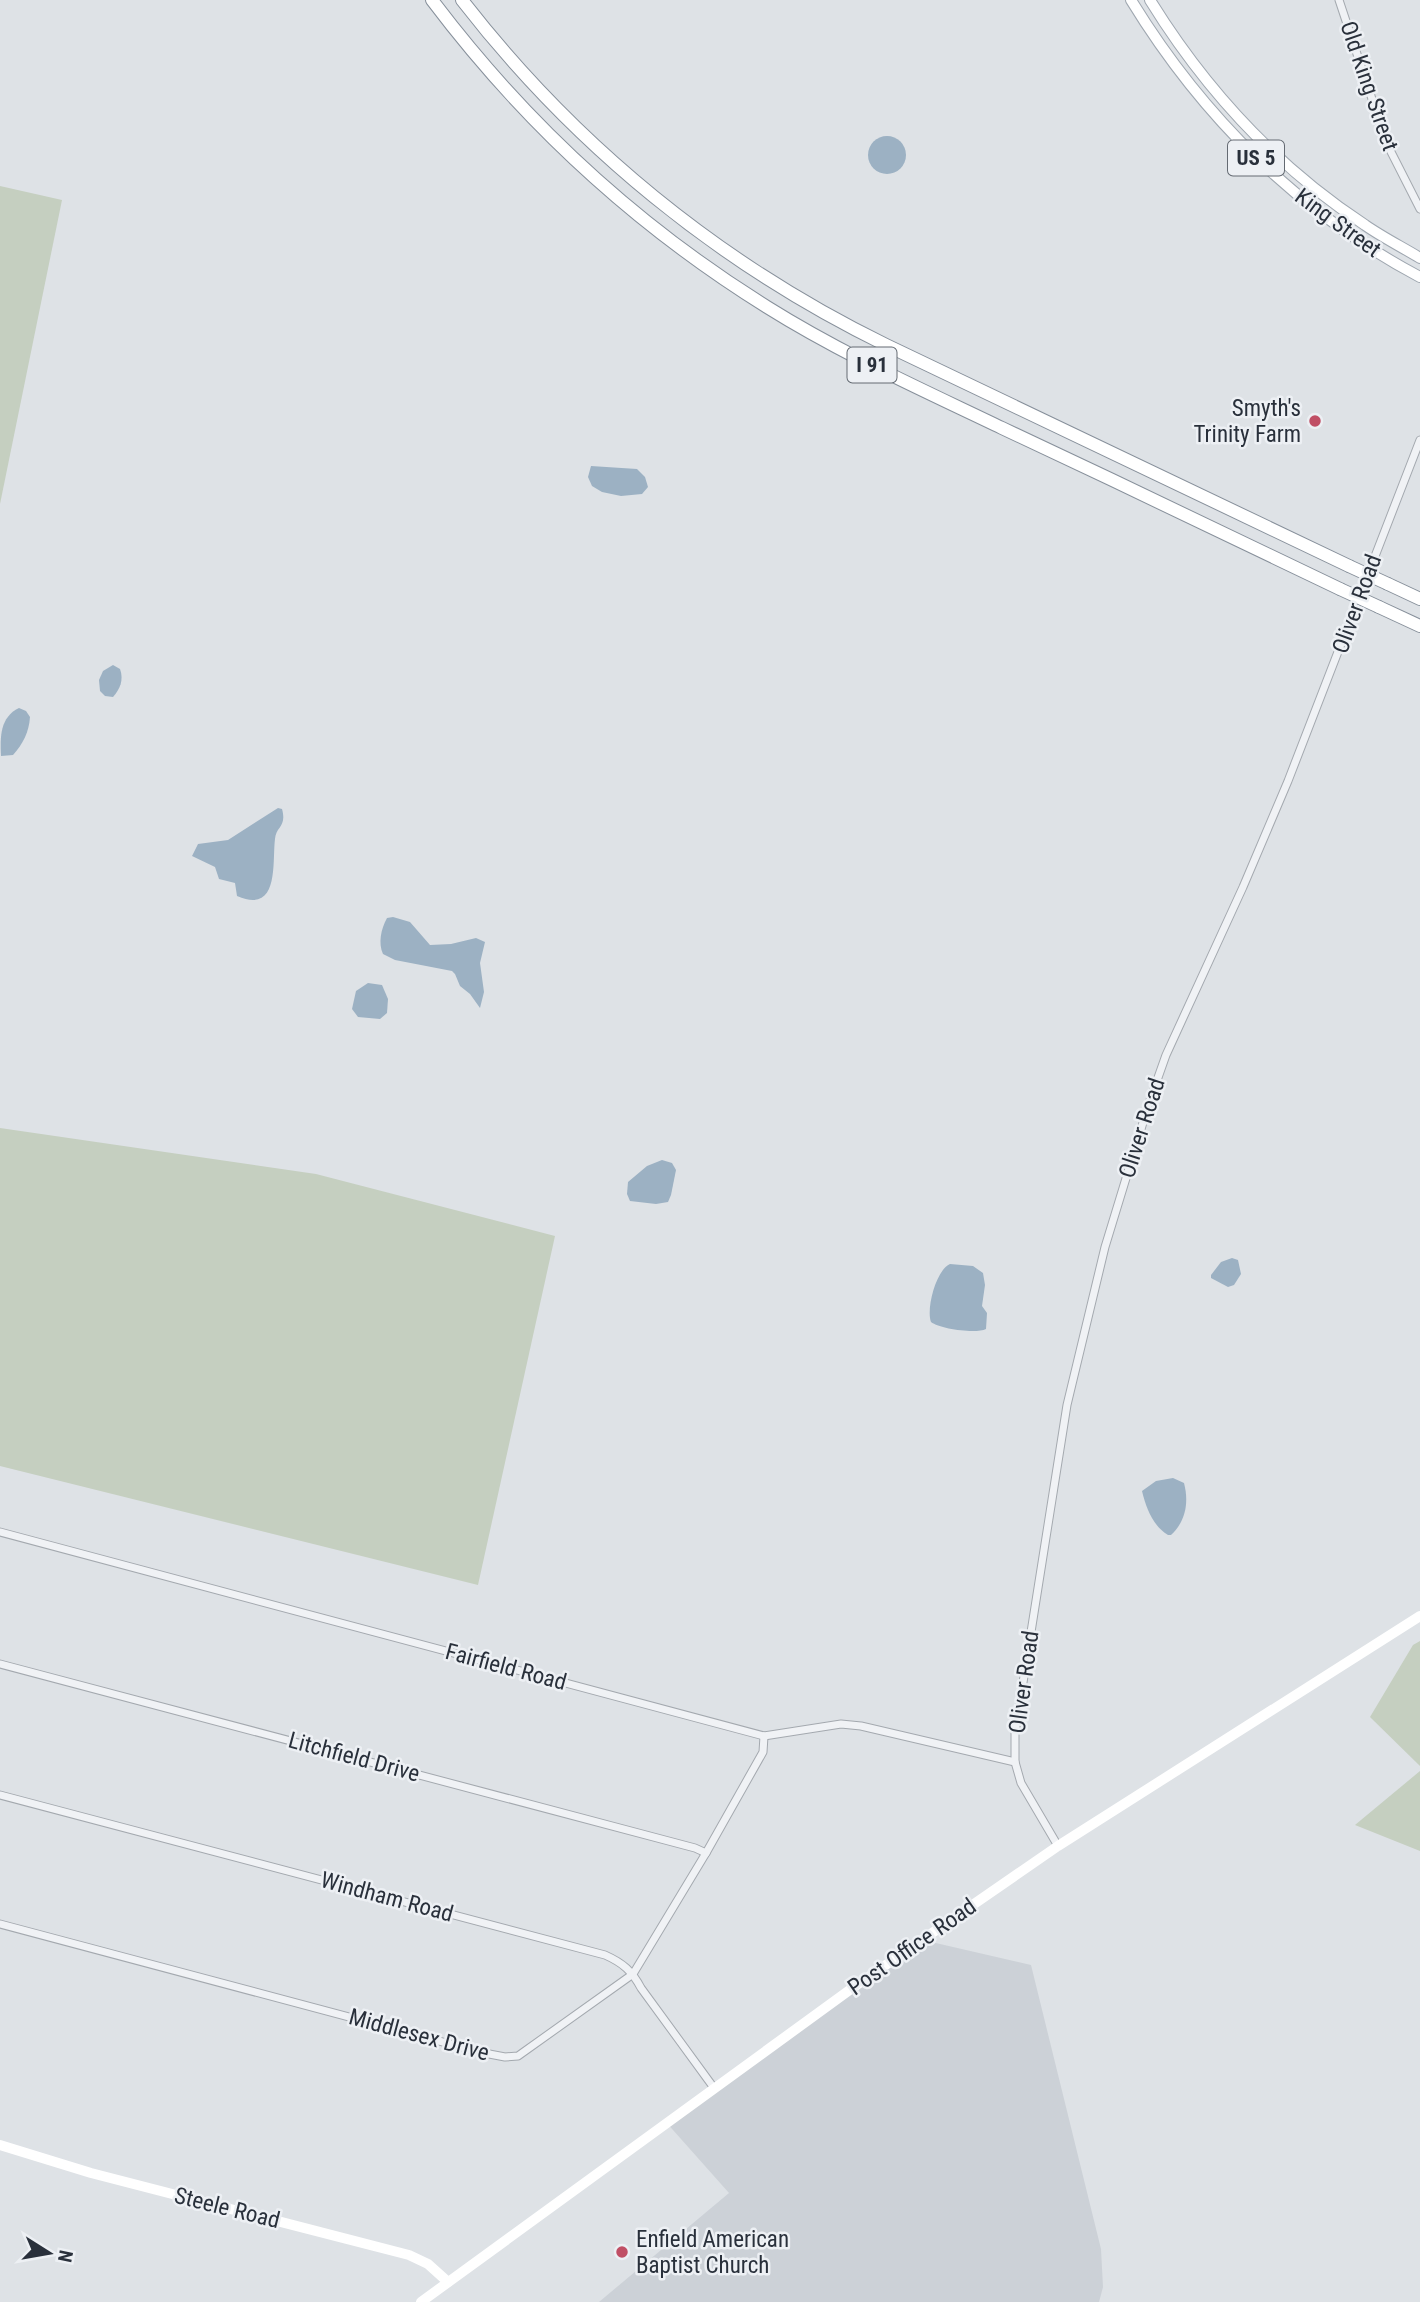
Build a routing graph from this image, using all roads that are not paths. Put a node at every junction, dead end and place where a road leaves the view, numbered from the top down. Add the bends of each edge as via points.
1 (432, 0) edge
2 (462, 0) edge
3 (1130, 0) edge
4 (1150, 0) edge
5 (1339, 0) edge
6 (1255, 135) junction
7 (1243, 146) junction
8 (1420, 209) edge
9 (1364, 225) junction
10 (1355, 237) junction
11 (1420, 258) edge
12 (1420, 277) edge
13 (1420, 440) edge
14 (1420, 599) edge
15 (1420, 626) edge
16 (0, 1532) edge
17 (1420, 1616) edge
18 (0, 1664) edge
19 (764, 1736) junction
20 (1015, 1762) junction
21 (0, 1795) edge
22 (1058, 1846) junction
23 (706, 1853) junction
24 (0, 1924) edge
25 (633, 1974) junction
26 (715, 2088) junction
27 (0, 2145) edge
28 (448, 2282) junction
29 (421, 2302) edge

1 - 15 highway, I 91, bridge via 532,118 597,180 670,241 766,307 876,368
2 - 14 highway, I 91, bridge via 548,101 616,165 695,229 774,284 886,345
3 - 7 main road, King Street / US 5 via 1199,98
4 - 6 main road, King Street / US 5 via 1209,84
5 - 8 street, Old King Street via 1387,144
6 - 7 main road
6 - 9 main road, King Street / US 5
7 - 10 main road, King Street / US 5 via 1308,205
9 - 10 main road
9 - 11 main road, King Street / US 5
10 - 12 main road, King Street / US 5
13 - 20 street, Oliver Road via 1288,780 1149,1103 1105,1247 1067,1405 1018,1709
16 - 19 street, Fairfield Road
17 - 22 street, Post Office Road
18 - 23 street, Litchfield Drive
19 - 20 street, Fairfield Road via 841,1724 861,1726
19 - 23 street, Middlesex Drive via 763,1752
20 - 22 street, Oliver Road via 1030,1800
21 - 25 street, Windham Road via 605,1955
22 - 26 street, Post Office Road
23 - 25 street, Middlesex Drive
24 - 25 street, Middlesex Drive via 505,2057 518,2056
25 - 26 street, Windham Road
26 - 28 street, Post Office Road
27 - 28 street, Steele Road via 408,2255 428,2264
28 - 29 street, Post Office Road

